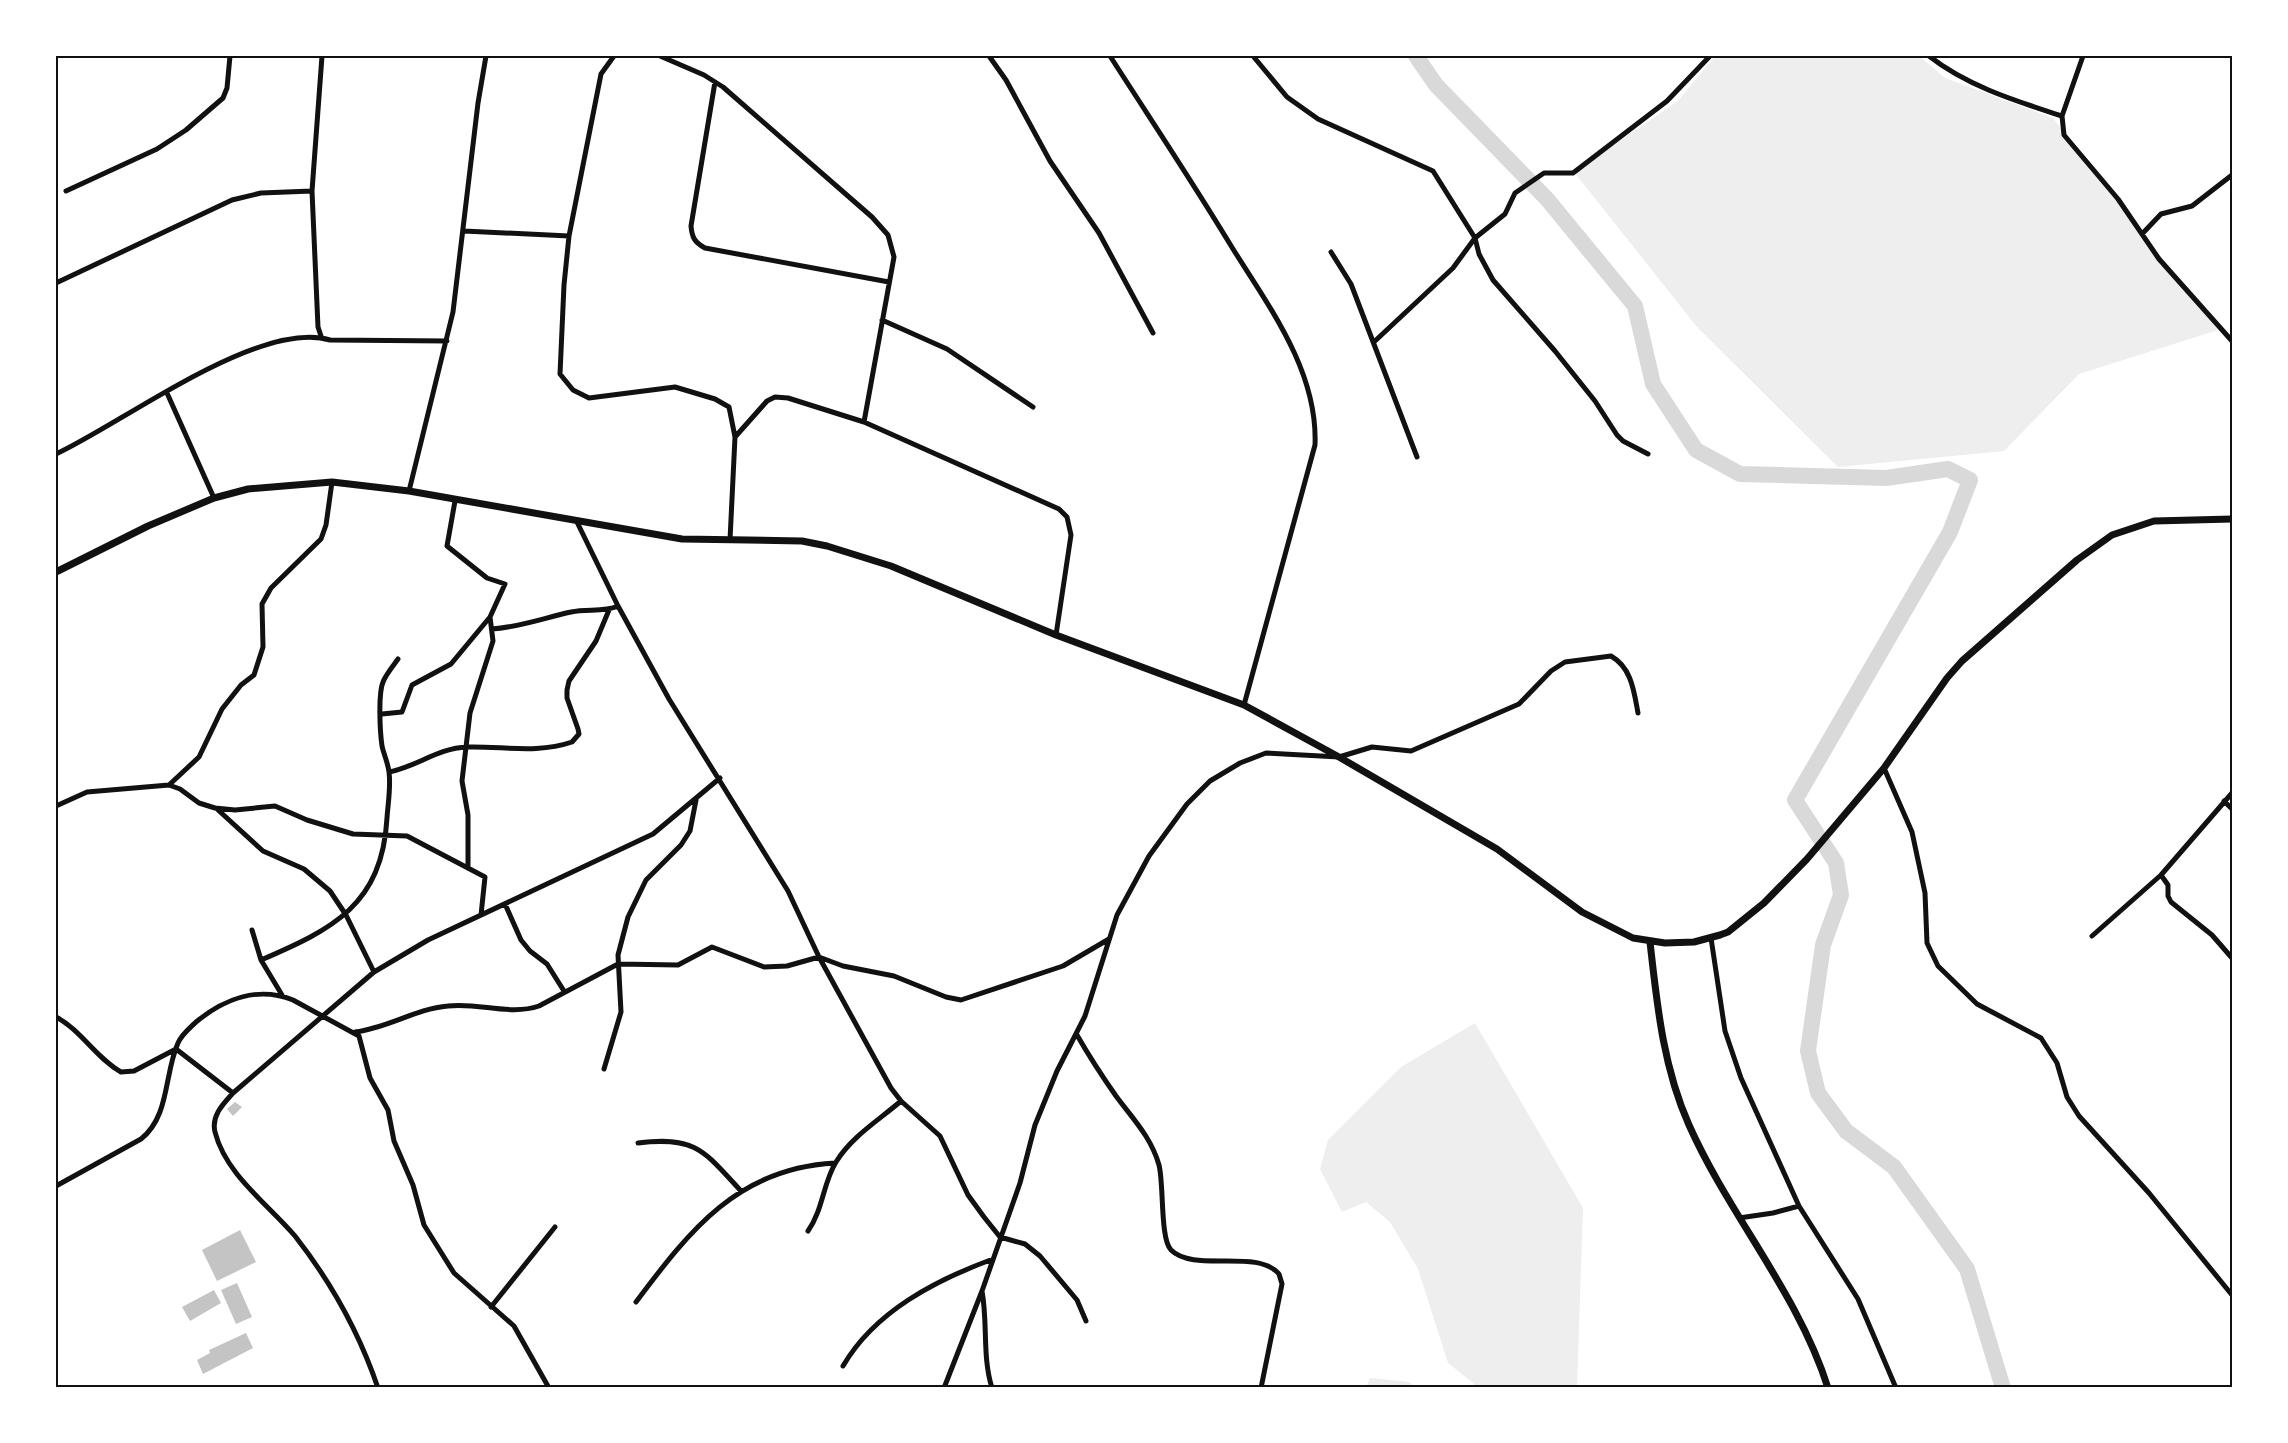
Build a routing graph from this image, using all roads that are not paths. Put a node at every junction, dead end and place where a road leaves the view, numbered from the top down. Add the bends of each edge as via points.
1 (230, 56) edge
2 (322, 56) edge
3 (486, 56) edge
4 (614, 56) edge
5 (660, 56) edge
6 (989, 56) edge
7 (1110, 56) edge
8 (1253, 56) edge
9 (1710, 56) edge
10 (1929, 56) edge
11 (2083, 56) edge
12 (715, 82) junction
13 (2062, 116) junction
14 (2232, 176) edge
15 (66, 191) dead end
16 (312, 191) junction
17 (464, 231) junction
18 (2142, 234) junction
19 (569, 236) junction
20 (1475, 238) junction
21 (1331, 252) dead end
22 (889, 282) junction
23 (56, 283) edge
24 (882, 320) junction
25 (1153, 333) dead end
26 (321, 336) junction
27 (447, 341) junction
28 (1375, 341) junction
29 (2232, 341) edge
30 (167, 393) junction
31 (1032, 407) dead end
32 (864, 422) junction
33 (735, 436) junction
34 (56, 454) edge
35 (1648, 454) dead end
36 (1417, 457) dead end
37 (332, 482) junction
38 (409, 491) junction
39 (214, 498) junction
40 (455, 501) junction
41 (2232, 519) edge
42 (576, 520) junction
43 (730, 540) junction
44 (56, 572) edge
45 (618, 606) junction
46 (609, 610) junction
47 (490, 616) junction
48 (492, 629) junction
49 (1056, 635) junction
50 (398, 659) dead end
51 (1244, 705) junction
52 (1638, 713) dead end
53 (382, 714) junction
54 (466, 747) junction
55 (1339, 757) junction
56 (1884, 768) junction
57 (389, 772) junction
58 (720, 778) junction
59 (169, 785) junction
60 (2232, 793) edge
61 (696, 800) junction
62 (2224, 801) junction
63 (56, 806) edge
64 (215, 808) junction
65 (2232, 809) edge
66 (387, 833) junction
67 (468, 867) junction
68 (2161, 875) junction
69 (505, 904) junction
70 (346, 915) junction
71 (481, 915) junction
72 (252, 930) dead end
73 (2092, 936) dead end
74 (1711, 938) junction
75 (1109, 939) junction
76 (1650, 942) junction
77 (819, 957) junction
78 (2232, 958) edge
79 (261, 960) junction
80 (618, 964) junction
81 (374, 972) junction
82 (564, 991) junction
83 (282, 995) junction
84 (322, 1016) junction
85 (56, 1017) edge
86 (355, 1032) junction
87 (1077, 1035) junction
88 (176, 1049) junction
89 (604, 1069) dead end
90 (233, 1093) junction
91 (901, 1101) junction
92 (638, 1143) dead end
93 (835, 1163) junction
94 (56, 1185) edge
95 (741, 1191) junction
96 (1799, 1206) junction
97 (1739, 1218) junction
98 (555, 1227) dead end
99 (808, 1231) dead end
100 (1000, 1237) junction
101 (993, 1259) junction
102 (982, 1291) junction
103 (2232, 1294) edge
104 (636, 1302) dead end
105 (491, 1307) junction
106 (1086, 1321) dead end
107 (843, 1366) dead end
108 (378, 1388) edge
109 (549, 1388) edge
110 (944, 1388) edge
111 (992, 1388) edge
112 (1261, 1388) edge
113 (1828, 1388) edge
114 (1896, 1388) edge

1 - 15 street via 227,88 223,98 208,112 157,149
2 - 16 street
3 - 17 street
4 - 19 street via 600,74
5 - 12 street
6 - 25 street via 1050,161 1099,233
7 - 51 street via 1266,298 1295,356 1316,425 1315,445
8 - 20 street via 1287,97 1310,114 1432,171
9 - 20 street via 1667,101 1573,173 1544,173 1515,193 1505,214
10 - 13 street via 1971,82
11 - 13 street
12 - 22 street via 883,229 894,249
12 - 22 street via 691,226 697,244
13 - 18 street via 2064,135
14 - 18 street via 2192,206 2161,214
16 - 23 street via 232,200
16 - 26 street
17 - 19 street
17 - 27 street
18 - 29 street via 2159,259
19 - 33 street via 559,363 565,382 581,395 600,399 662,388 685,389 729,407
20 - 28 street via 1453,268
20 - 35 street via 1493,280 1588,393 1617,435
21 - 28 street via 1351,284
22 - 24 street
24 - 31 street via 947,349
24 - 32 street
26 - 27 street via 330,340
26 - 30 street via 278,340 249,349
27 - 38 street
28 - 36 street
30 - 34 street
30 - 39 street
32 - 33 street via 780,396 767,401
32 - 49 street via 1021,491 1059,509 1067,517 1070,543
33 - 43 street
37 - 38 street
37 - 39 street via 248,489
37 - 59 street via 321,539 265,598 261,610 263,647 254,675 222,709 202,754
38 - 40 street
39 - 44 street
40 - 42 street
40 - 47 street via 447,546 487,578 505,584
41 - 56 street via 2154,521 2097,544 1962,661
42 - 43 street via 682,539
42 - 45 street
43 - 49 street via 802,541 856,554
45 - 46 street
45 - 58 street via 669,699
46 - 48 street via 571,612 512,628
46 - 54 street via 596,641 569,681 567,698 578,729 576,739 528,750
47 - 48 street
47 - 53 street via 451,664 412,684 401,713
48 - 54 street via 491,647 470,713
49 - 51 street
50 - 53 street via 382,684
51 - 55 street
52 - 55 street via 1622,664 1611,656 1597,656 1557,666 1519,704 1412,750 1372,747
53 - 57 street via 382,744
54 - 57 street via 432,754
54 - 67 street via 462,787 468,815
55 - 75 street via 1266,753 1210,781 1187,804 1149,856 1120,908
55 - 76 street via 1497,849 1582,912 1633,938
56 - 74 street via 1807,859 1737,925
56 - 103 street via 1912,832 1925,893 1927,943 1938,966 1977,1004 2041,1038 2057,1063 2067,1097 2079,1116
57 - 66 street
58 - 61 street
58 - 77 street via 788,891
59 - 63 street via 87,792
59 - 64 street
60 - 62 street
61 - 69 street via 653,834
61 - 80 street via 693,823 681,845 653,871 641,889 628,917
62 - 65 street
62 - 68 street
64 - 66 street via 275,806 353,834
64 - 70 street via 263,851 304,869 330,891
66 - 67 street via 416,839
66 - 70 street via 376,872
67 - 71 street via 486,879
68 - 73 street
68 - 78 street via 2168,885 2171,902
69 - 71 street
69 - 82 street via 526,948 547,964
70 - 79 street via 329,928
70 - 81 street
71 - 81 street
72 - 79 street
74 - 76 street
74 - 96 street via 1725,1031 1745,1088
75 - 77 street via 1063,966 960,1000 894,976
75 - 87 street
76 - 97 street via 1663,1040 1682,1108
77 - 80 street via 787,966 764,967 712,946 678,965
77 - 91 street
79 - 83 street
80 - 82 street
80 - 89 street via 621,1012
81 - 84 street
82 - 86 street via 526,1010 449,1005 410,1014 382,1028
83 - 84 street
83 - 88 street via 230,999 215,1006 187,1031
84 - 86 street
84 - 90 street
85 - 88 street via 121,1072 142,1067
86 - 105 street via 361,1038 370,1078 388,1110 394,1142 413,1185 424,1225 454,1273
87 - 100 street via 1035,1125
87 - 112 street via 1154,1148 1171,1250 1192,1258 1264,1265 1279,1274 1282,1284
88 - 90 street
88 - 94 street via 152,1130
90 - 108 street via 214,1120 220,1146 250,1190 293,1234 325,1278 358,1336
91 - 93 street via 852,1142
91 - 100 street via 940,1136 968,1196
92 - 95 street via 680,1142 703,1150
93 - 95 street via 795,1167 759,1179
93 - 99 street via 820,1210
95 - 104 street via 681,1244
96 - 97 street
96 - 114 street via 1858,1299
97 - 113 street via 1809,1339
98 - 105 street
100 - 101 street
100 - 106 street via 1025,1244 1040,1256 1077,1300
101 - 102 street
101 - 107 street via 940,1281 907,1302 862,1338
102 - 110 street
102 - 111 street via 986,1365
105 - 109 street via 519,1332

